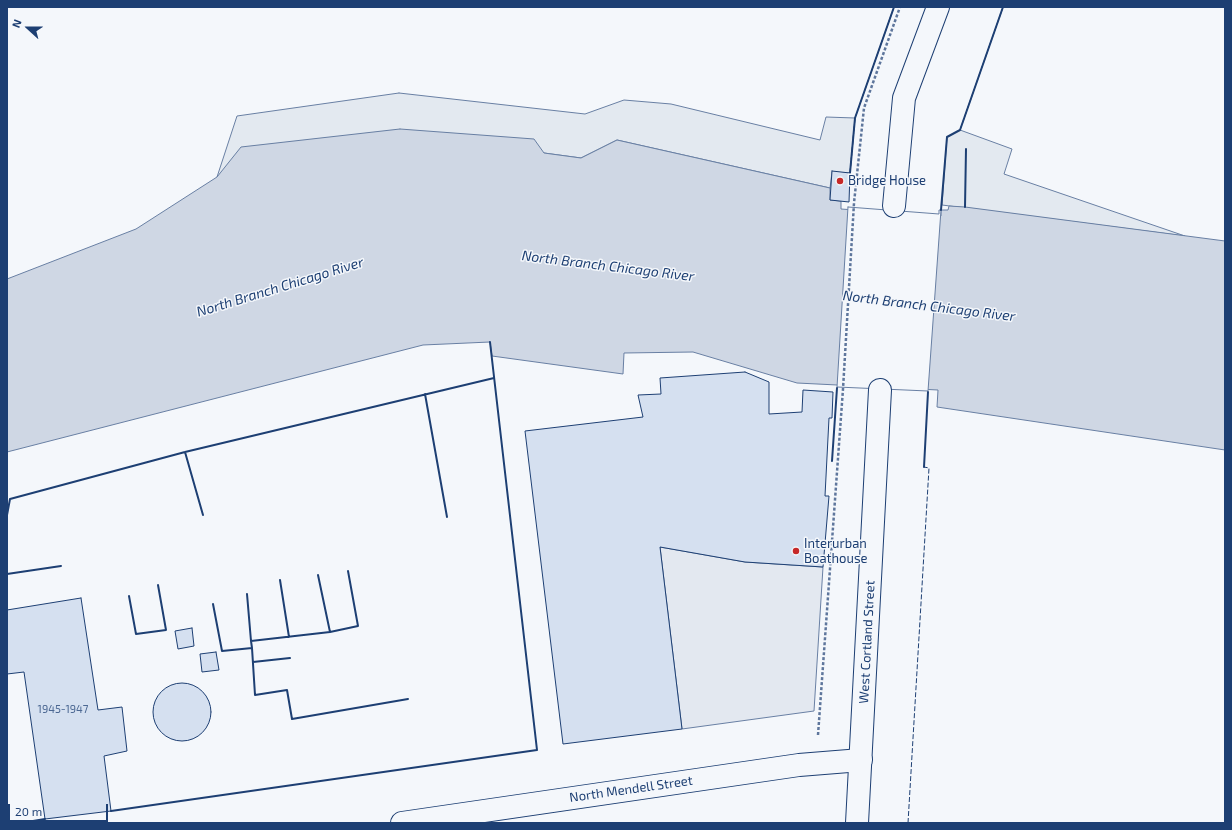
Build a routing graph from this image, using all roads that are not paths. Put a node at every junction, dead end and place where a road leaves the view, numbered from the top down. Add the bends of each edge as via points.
1 (938, 7) edge
2 (894, 206) dead end
3 (880, 390) dead end
4 (861, 760) junction
5 (402, 823) edge
6 (857, 823) edge

1 - 2 main road via 904,98
3 - 4 main road, West Cortland Street
4 - 5 main road, North Mendell Street via 815,763
4 - 6 main road, West Cortland Street

